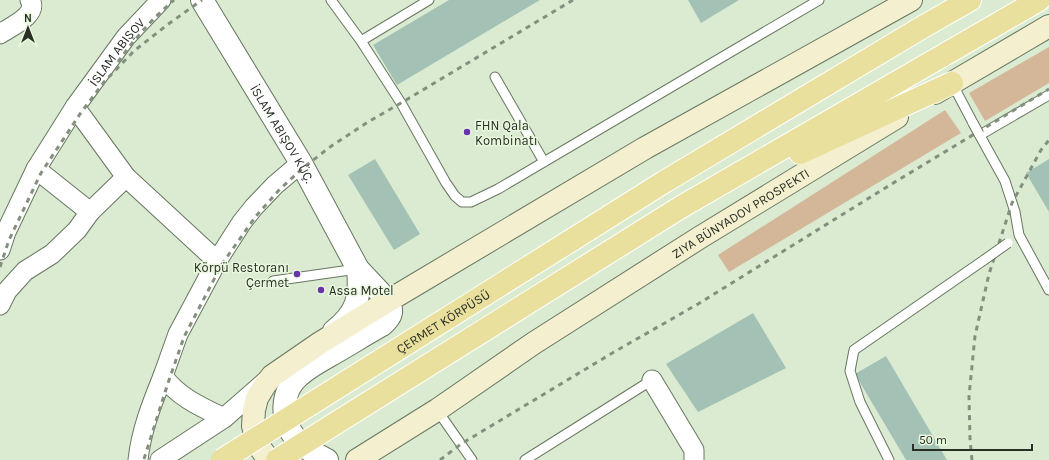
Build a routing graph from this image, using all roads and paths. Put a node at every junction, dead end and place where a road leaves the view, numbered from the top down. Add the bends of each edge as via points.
1 (30, 0) edge
2 (161, 0) edge
3 (202, 0) edge
4 (331, 0) edge
5 (429, 0) edge
6 (819, 0) edge
7 (911, 0) edge
8 (961, 0) edge
9 (970, 0) edge
10 (1039, 0) edge
11 (1049, 13) edge
12 (1049, 26) edge
13 (921, 28) junction
14 (0, 34) edge
15 (361, 41) junction
16 (495, 78) dead end
17 (952, 83) junction
18 (1049, 95) edge
19 (75, 107) junction
20 (979, 134) junction
21 (544, 162) junction
22 (301, 163) junction
23 (36, 170) junction
24 (126, 177) junction
25 (681, 207) junction
26 (90, 212) junction
27 (1019, 235) junction
28 (0, 250) edge
29 (217, 261) junction
30 (358, 269) junction
31 (273, 280) dead end
32 (1049, 290) edge
33 (388, 301) junction
34 (0, 304) edge
35 (320, 343) junction
36 (163, 376) junction
37 (272, 376) junction
38 (652, 380) joint
39 (437, 410) junction
40 (224, 418) junction
41 (470, 459) edge
42 (138, 460) edge
43 (160, 460) edge
44 (222, 460) edge
45 (269, 460) edge
46 (277, 460) edge
47 (327, 460) edge
48 (356, 460) edge
49 (525, 460) edge
50 (694, 460) edge
51 (889, 460) edge

1 - 14 street via 33,8 28,17
2 - 19 street via 126,37
3 - 22 street
4 - 15 lane
5 - 15 lane
6 - 21 lane
7 - 33 main road via 645,148
8 - 13 main road
9 - 13 main road
10 - 25 main road
11 - 17 main road
12 - 17 main road, ZIYA BÜNYADOV PROSPEKTI
13 - 44 main road, ÇERMET KÖRPÜSÜ, bridge via 664,182
15 - 21 lane via 401,103 446,184 462,202 470,202 498,189
16 - 21 lane
17 - 20 lane, bridge
17 - 25 main road
17 - 39 main road, ZIYA BÜNYADOV PROSPEKTI via 699,238 534,343
18 - 20 lane
19 - 23 street
19 - 24 street
20 - 27 lane via 1004,181 1015,212
22 - 29 street via 275,185 242,222
22 - 30 street
23 - 26 street
23 - 28 street
24 - 26 street
24 - 29 street
25 - 46 main road, bridge
26 - 34 street via 77,230 52,254 25,271 7,291
27 - 32 lane
27 - 51 lane, bridge via 854,350 850,371 860,402
29 - 36 street via 178,334
30 - 31 lane
30 - 33 street
30 - 35 street via 359,294 350,316
33 - 35 main road
33 - 47 street via 391,310 387,320 306,370 294,381 287,393 284,409 287,426 306,448
35 - 37 main road
36 - 40 street via 182,396
36 - 42 street via 146,419
37 - 40 street
37 - 45 main road via 258,398 253,426 258,445
38 - 49 lane
38 - 50 street via 694,450
39 - 41 lane
39 - 48 main road, ZIYA BÜNYADOV PROSPEKTI
40 - 43 street

